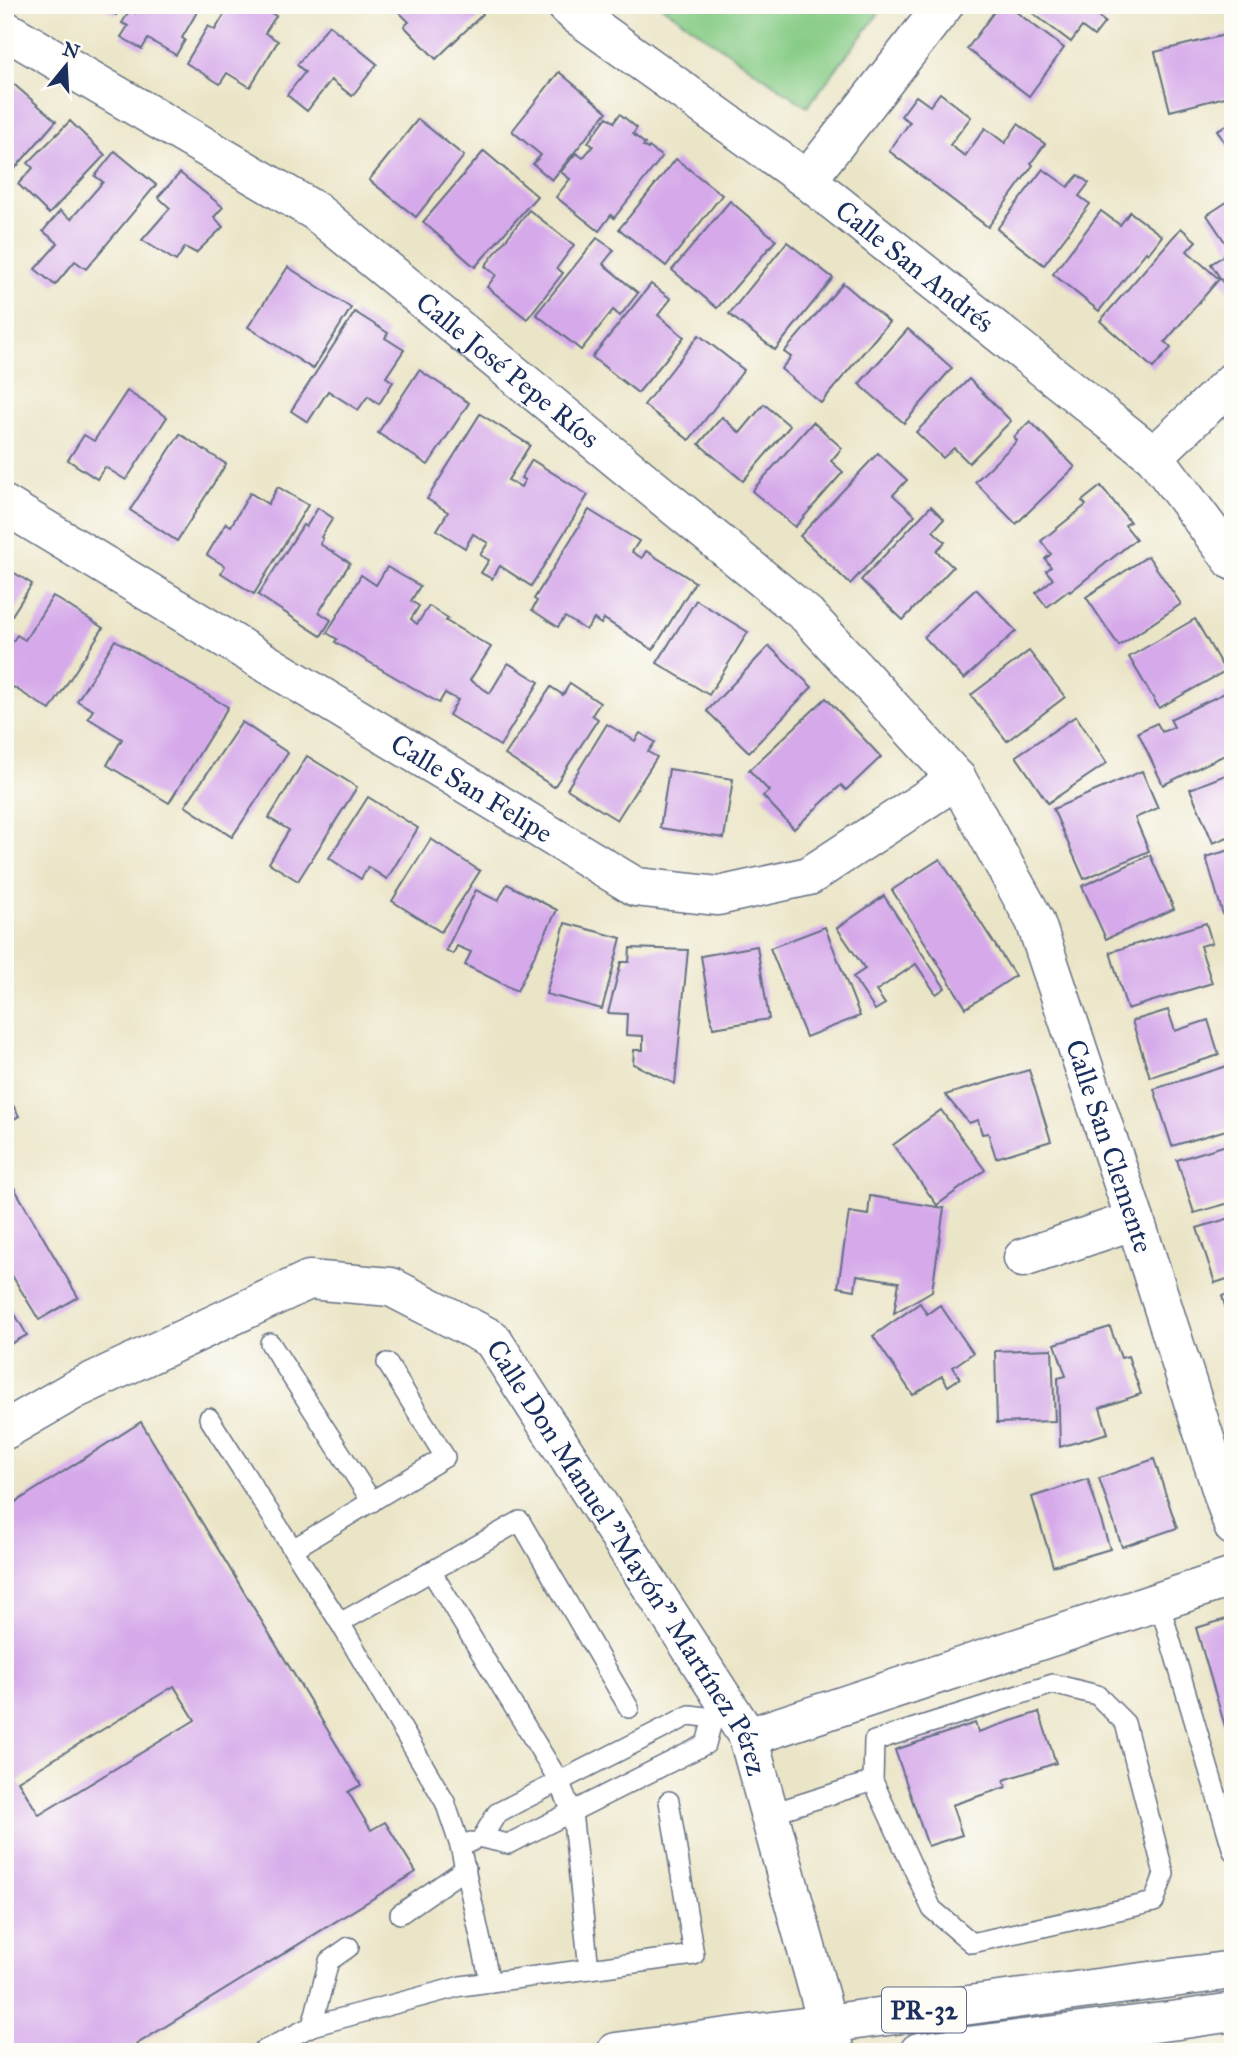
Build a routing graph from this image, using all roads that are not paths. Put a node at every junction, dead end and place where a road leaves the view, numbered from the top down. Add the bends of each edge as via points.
1 (566, 5) edge
2 (944, 5) edge
3 (5, 30) edge
4 (807, 180) junction
5 (1233, 381) edge
6 (1154, 456) junction
7 (5, 505) edge
8 (1233, 561) edge
9 (957, 779) junction
10 (1135, 1220) junction
11 (1023, 1258) dead end
12 (270, 1343) dead end
13 (387, 1363) dead end
14 (209, 1418) dead end
15 (5, 1430) edge
16 (372, 1502) junction
17 (1233, 1526) edge
18 (293, 1549) junction
19 (431, 1572) junction
20 (1233, 1577) edge
21 (1159, 1602) junction
22 (340, 1623) junction
23 (629, 1708) dead end
24 (730, 1722) junction
25 (559, 1781) junction
26 (873, 1781) junction
27 (669, 1801) dead end
28 (572, 1812) junction
29 (769, 1814) junction
30 (482, 1838) junction
31 (460, 1846) junction
32 (1233, 1851) edge
33 (466, 1868) junction
34 (400, 1914) dead end
35 (349, 1947) dead end
36 (589, 1969) junction
37 (1233, 1970) edge
38 (490, 1982) junction
39 (1233, 2012) edge
40 (312, 2026) junction
41 (831, 2037) edge
42 (261, 2052) edge
43 (616, 2052) edge
44 (919, 2052) edge

1 - 4 street, Calle San Andrés
2 - 4 street
3 - 9 street, Calle José Pepe Ríos via 315,211 807,615
4 - 6 street, Calle San Andrés
5 - 6 street
6 - 8 street, Calle San Andrés
7 - 9 street, Calle San Felipe via 636,887 718,896 809,876
9 - 10 street, Calle San Clemente via 1035,921
10 - 11 street
10 - 17 street, Calle San Clemente
12 - 16 lane
13 - 16 lane via 445,1457
14 - 18 lane
15 - 24 street, Calle Don Manuel "Mayón" Martínez Pérez via 74,1390 309,1280 391,1287 492,1339
16 - 18 lane
18 - 22 lane
19 - 22 lane
19 - 23 lane via 520,1521
19 - 25 lane
20 - 21 street
21 - 24 street
21 - 32 lane
22 - 31 lane via 445,1802
24 - 25 lane via 690,1714
24 - 28 lane via 706,1744
24 - 29 street, Calle Don Manuel "Mayón" Martínez Pérez
25 - 28 lane
25 - 30 lane via 497,1813
26 - 26 lane via 874,1741 1053,1684 1097,1695 1125,1723 1164,1874 1154,1902 972,1943 932,1909
26 - 29 lane
27 - 36 lane via 694,1955
28 - 30 lane via 508,1844
28 - 36 lane
29 - 41 street, Calle Don Manuel "Mayón" Martínez Pérez
30 - 31 lane
31 - 33 lane
33 - 34 lane
33 - 38 lane
35 - 40 lane via 329,1961
36 - 38 lane
37 - 41 street, PR-32
38 - 40 lane
39 - 44 street, PR-32
40 - 42 lane
41 - 43 street, PR-32

